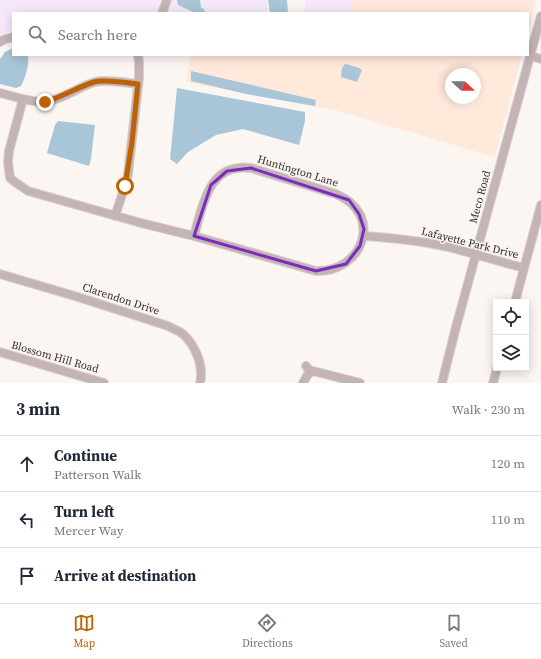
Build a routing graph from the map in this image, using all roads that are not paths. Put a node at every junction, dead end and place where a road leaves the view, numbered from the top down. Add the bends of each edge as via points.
1 (167, 0) edge
2 (162, 12) edge
3 (541, 16) edge
4 (12, 37) edge
5 (0, 42) edge
6 (138, 56) edge
7 (530, 56) junction
8 (541, 59) edge
9 (138, 84) junction
10 (0, 93) edge
11 (23, 99) junction
12 (541, 205) edge
13 (116, 216) junction
14 (194, 236) junction
15 (364, 236) junction
16 (476, 255) junction
17 (524, 268) junction
18 (0, 274) edge
19 (516, 299) edge
20 (0, 352) edge
21 (496, 371) edge
22 (104, 383) edge
23 (200, 383) edge
24 (303, 383) edge
25 (360, 383) edge
26 (442, 383) edge
27 (493, 383) edge

1 - 2 street
3 - 7 street, Meco Road
4 - 5 street
6 - 9 street
7 - 8 street
7 - 16 street, Meco Road
9 - 11 street via 102,81 45,102
9 - 13 street via 128,174
10 - 11 street
11 - 13 street via 9,151 10,178 28,191
12 - 17 street
13 - 14 street
14 - 15 street via 316,271 335,269 346,264 360,246
14 - 15 street, Huntington Lane via 211,185 227,171 251,168 349,200 360,214
15 - 16 street, Lafayette Park Drive via 426,243
16 - 17 street, Lafayette Park Drive
16 - 26 street, Meco Road
17 - 19 street
18 - 23 street, Clarendon Drive via 168,326 180,332 196,353 201,373
20 - 22 street, Blossom Hill Road
21 - 27 street
24 - 25 street via 308,369

